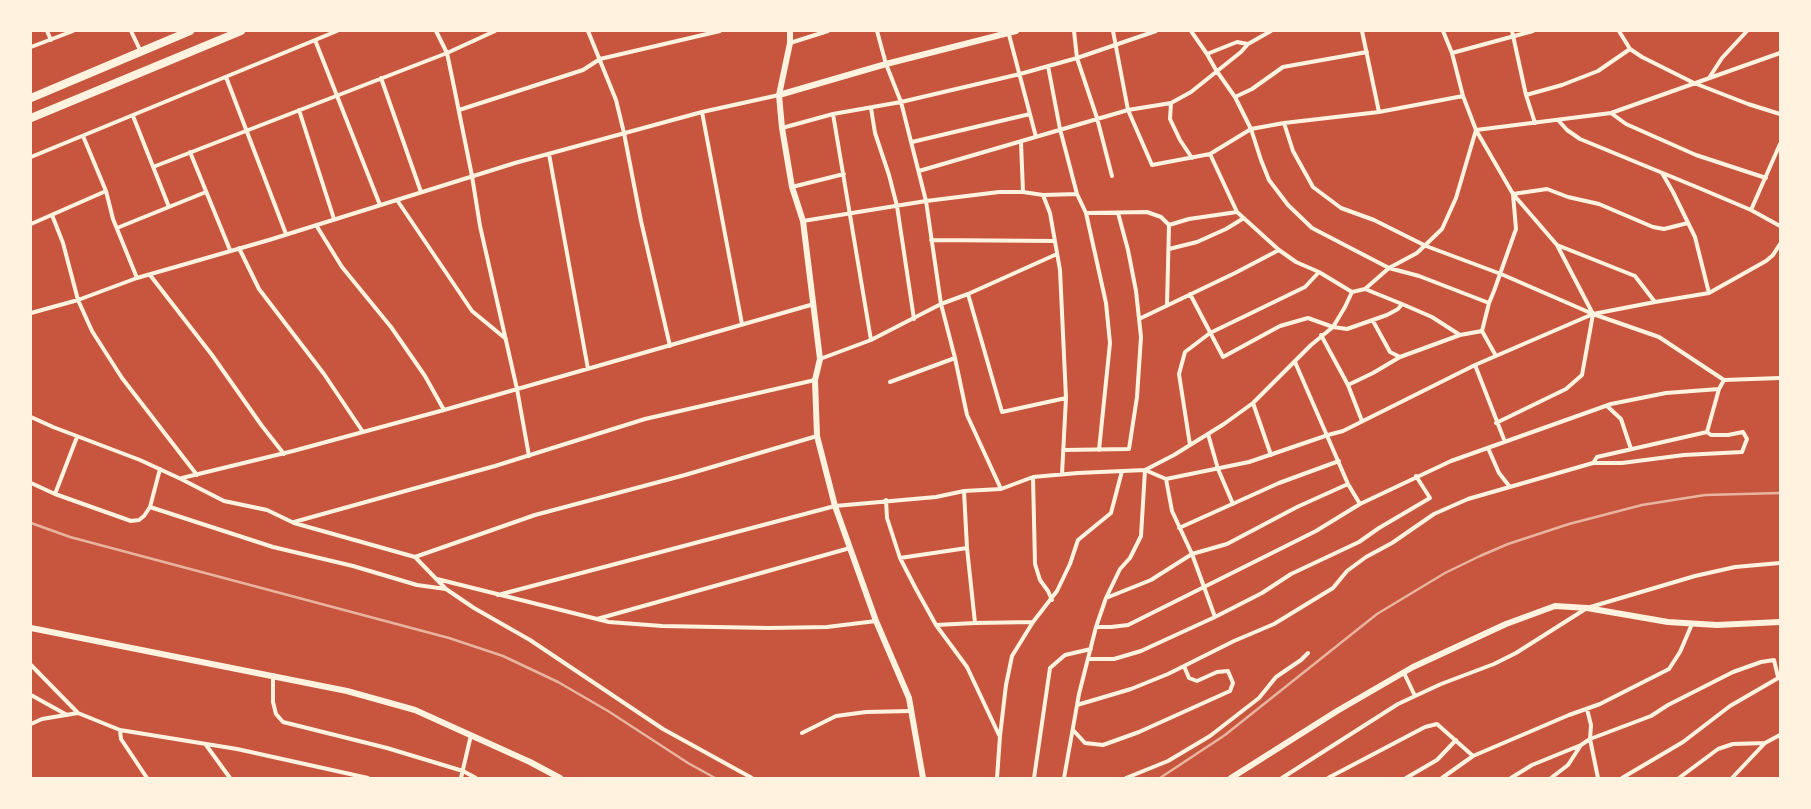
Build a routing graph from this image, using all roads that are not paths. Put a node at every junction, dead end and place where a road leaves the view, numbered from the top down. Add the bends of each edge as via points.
1 (47, 31) edge
2 (73, 31) edge
3 (131, 31) edge
4 (190, 31) edge
5 (241, 31) edge
6 (337, 31) edge
7 (436, 31) edge
8 (495, 31) edge
9 (588, 31) edge
10 (720, 31) edge
11 (790, 31) edge
12 (828, 31) edge
13 (877, 31) edge
14 (1016, 31) edge
15 (1074, 31) edge
16 (1113, 31) edge
17 (1156, 31) edge
18 (1191, 31) edge
19 (1271, 31) edge
20 (1362, 31) edge
21 (1444, 31) edge
22 (1533, 31) edge
23 (1619, 31) edge
24 (1747, 31) edge
25 (1008, 32) edge
26 (703, 33) edge
27 (1513, 33) edge
28 (50, 40) junction
29 (315, 40) junction
30 (790, 43) junction
31 (1116, 44) junction
32 (1248, 44) junction
33 (31, 48) edge
34 (1630, 49) junction
35 (141, 52) junction
36 (1367, 52) junction
37 (446, 53) junction
38 (1780, 53) edge
39 (1207, 54) junction
40 (1452, 54) junction
41 (1077, 58) junction
42 (600, 59) junction
43 (886, 64) junction
44 (1048, 66) junction
45 (1216, 70) junction
46 (1020, 74) junction
47 (226, 77) junction
48 (381, 78) junction
49 (1709, 78) junction
50 (1694, 83) junction
51 (337, 95) junction
52 (779, 95) junction
53 (1526, 95) junction
54 (1463, 96) junction
55 (1235, 97) junction
56 (31, 98) edge
57 (901, 102) junction
58 (1171, 103) junction
59 (871, 108) junction
60 (299, 110) junction
61 (459, 110) junction
62 (1128, 110) junction
63 (702, 112) junction
64 (1379, 112) junction
65 (1611, 113) junction
66 (833, 114) junction
67 (1030, 114) junction
68 (1780, 114) edge
69 (133, 116) junction
70 (31, 118) edge
71 (1098, 118) junction
72 (1558, 120) junction
73 (1284, 123) junction
74 (1535, 123) junction
75 (782, 128) junction
76 (1060, 129) junction
77 (1251, 129) junction
78 (247, 130) junction
79 (1476, 130) junction
80 (624, 133) junction
81 (83, 136) junction
82 (1036, 137) junction
83 (912, 142) junction
84 (1021, 142) junction
85 (1780, 144) edge
86 (190, 152) junction
87 (549, 154) junction
88 (1210, 154) junction
89 (31, 157) edge
90 (1192, 158) junction
91 (153, 167) junction
92 (919, 171) junction
93 (1662, 173) junction
94 (844, 174) junction
95 (472, 176) junction
96 (1112, 176) dead end
97 (1766, 178) junction
98 (792, 187) junction
99 (106, 191) junction
100 (206, 192) junction
101 (421, 192) junction
102 (1023, 192) junction
103 (1077, 194) junction
104 (1513, 194) junction
105 (1042, 195) junction
106 (397, 200) junction
107 (926, 201) junction
108 (380, 205) junction
109 (897, 206) junction
110 (169, 207) junction
111 (1751, 210) junction
112 (1237, 212) junction
113 (1086, 213) junction
114 (1118, 213) junction
115 (849, 214) junction
116 (52, 215) junction
117 (1244, 218) junction
118 (334, 219) junction
119 (802, 221) junction
120 (1688, 223) junction
121 (31, 224) edge
122 (316, 225) junction
123 (1169, 225) junction
124 (1780, 226) edge
125 (116, 228) junction
126 (286, 234) junction
127 (931, 240) junction
128 (1055, 241) junction
129 (1780, 244) edge
130 (1557, 245) junction
131 (1426, 246) junction
132 (239, 248) junction
133 (230, 250) junction
134 (1169, 250) junction
135 (1279, 250) junction
136 (1057, 254) junction
137 (1389, 268) junction
138 (1319, 272) junction
139 (1501, 274) junction
140 (150, 275) junction
141 (137, 278) junction
142 (1365, 289) junction
143 (1352, 292) junction
144 (968, 294) junction
145 (1190, 294) junction
146 (1709, 294) junction
147 (78, 300) junction
148 (1655, 302) junction
149 (1489, 303) junction
150 (814, 304) junction
151 (941, 304) junction
152 (1402, 304) junction
153 (1167, 305) junction
154 (31, 313) edge
155 (1593, 314) junction
156 (914, 319) junction
157 (1139, 319) junction
158 (1373, 321) junction
159 (742, 324) junction
160 (1333, 327) junction
161 (1482, 331) junction
162 (1210, 333) junction
163 (1460, 335) junction
164 (1321, 336) junction
165 (506, 339) junction
166 (871, 340) junction
167 (670, 346) junction
168 (1496, 356) junction
169 (1400, 357) junction
170 (955, 358) junction
171 (820, 359) junction
172 (1295, 362) junction
173 (1475, 365) junction
174 (588, 369) junction
175 (1780, 378) edge
176 (815, 380) junction
177 (1724, 380) junction
178 (890, 382) dead end
179 (1348, 385) junction
180 (517, 389) junction
181 (1719, 389) junction
182 (1066, 398) junction
183 (1253, 403) junction
184 (1607, 406) junction
185 (444, 410) junction
186 (31, 417) edge
187 (1362, 421) junction
188 (1496, 423) junction
189 (363, 432) junction
190 (1707, 432) junction
191 (1208, 434) junction
192 (1328, 435) junction
193 (76, 436) junction
194 (817, 436) junction
195 (1505, 442) junction
196 (1190, 445) junction
197 (1488, 448) junction
198 (1632, 449) junction
199 (1063, 450) junction
200 (1099, 450) junction
201 (284, 454) junction
202 (528, 456) junction
203 (1271, 456) junction
204 (1339, 461) junction
205 (1593, 463) junction
206 (160, 469) junction
207 (1218, 469) junction
208 (1145, 470) junction
209 (1122, 471) junction
210 (1062, 474) junction
211 (197, 475) junction
212 (1416, 476) junction
213 (1033, 477) junction
214 (181, 479) junction
215 (1166, 479) junction
216 (31, 483) edge
217 (1348, 484) junction
218 (1510, 487) junction
219 (1001, 489) junction
220 (964, 491) junction
221 (55, 494) junction
222 (886, 500) junction
223 (1234, 504) junction
224 (1360, 504) junction
225 (835, 506) junction
226 (150, 507) junction
227 (294, 523) junction
228 (1179, 528) junction
229 (850, 548) junction
230 (967, 548) junction
231 (1192, 554) junction
232 (415, 557) junction
233 (900, 558) junction
234 (1780, 563) edge
235 (437, 579) junction
236 (1204, 586) junction
237 (446, 589) junction
238 (498, 594) junction
239 (1106, 598) junction
240 (1052, 600) junction
241 (1587, 608) junction
242 (1215, 617) junction
243 (597, 619) junction
244 (876, 621) junction
245 (1033, 622) junction
246 (1780, 622) edge
247 (975, 623) junction
248 (936, 624) junction
249 (1692, 624) junction
250 (1096, 627) junction
251 (31, 628) edge
252 (1091, 649) junction
253 (1308, 653) dead end
254 (1088, 658) junction
255 (31, 665) edge
256 (1184, 666) junction
257 (1404, 673) junction
258 (273, 675) junction
259 (1779, 677) edge
260 (31, 695) edge
261 (1415, 696) junction
262 (1077, 705) junction
263 (1587, 709) junction
264 (911, 710) junction
265 (78, 713) junction
266 (68, 715) junction
267 (31, 724) edge
268 (120, 730) junction
269 (1073, 730) junction
270 (802, 733) dead end
271 (471, 735) junction
272 (1780, 735) edge
273 (1000, 736) junction
274 (1590, 739) junction
275 (1456, 740) junction
276 (1766, 743) junction
277 (206, 745) junction
278 (1581, 745) junction
279 (1473, 756) junction
280 (463, 771) junction
281 (147, 778) edge
282 (230, 778) edge
283 (368, 778) edge
284 (462, 778) edge
285 (476, 778) edge
286 (560, 778) edge
287 (752, 778) edge
288 (923, 778) edge
289 (997, 778) edge
290 (1034, 778) edge
291 (1064, 778) edge
292 (1126, 778) edge
293 (1231, 778) edge
294 (1282, 778) edge
295 (1328, 778) edge
296 (1406, 778) edge
297 (1442, 778) edge
298 (1511, 778) edge
299 (1551, 778) edge
300 (1598, 778) edge
301 (1622, 778) edge
302 (1679, 778) edge
303 (1732, 778) edge

1 - 28 street
2 - 28 street
3 - 35 street
4 - 35 highway
5 - 70 highway
6 - 29 street
7 - 37 street
8 - 37 street
9 - 42 street
10 - 26 street
11 - 30 street
12 - 30 street
13 - 43 street
14 - 25 street
15 - 41 street
16 - 31 street
17 - 31 street
18 - 39 street
19 - 32 street
20 - 36 street
21 - 40 street
22 - 27 street
23 - 34 street
24 - 49 street via 1722,58
25 - 43 street
25 - 46 street
26 - 42 street
27 - 40 street
27 - 53 street
28 - 33 street
29 - 47 street
29 - 51 street
30 - 52 street
31 - 41 street
31 - 62 street
32 - 39 street via 1237,42
32 - 45 street
34 - 50 street
34 - 53 street via 1598,71
35 - 56 highway
36 - 55 street via 1283,66
36 - 64 street
37 - 48 street
37 - 61 street
38 - 49 street
39 - 45 street
40 - 54 street
41 - 44 street
41 - 71 street
42 - 61 street via 583,70
42 - 80 street via 616,100
43 - 52 street
43 - 57 street
44 - 46 street
44 - 76 street
45 - 55 street
45 - 58 street via 1191,92
46 - 57 street
46 - 67 street
47 - 69 street
47 - 78 street
48 - 51 street
48 - 101 street
49 - 50 street
50 - 65 street
50 - 68 street
51 - 60 street
51 - 108 street
52 - 63 street
52 - 75 street
53 - 74 street
54 - 64 street
54 - 79 street
55 - 77 street
57 - 59 street
57 - 83 street
58 - 62 street
58 - 90 street via 1170,119
59 - 66 street
59 - 109 street via 875,133
60 - 78 street
60 - 118 street
61 - 95 street
62 - 71 street
62 - 90 street via 1152,165
63 - 80 street
63 - 159 street
64 - 73 street
65 - 72 street
65 - 97 street via 1626,124 1696,155
66 - 75 street
66 - 94 street
67 - 82 street
67 - 83 street
69 - 81 street
69 - 91 street
71 - 76 street
71 - 96 street
72 - 74 street
72 - 93 street via 1580,140
73 - 77 street
73 - 131 street via 1293,151 1314,187 1341,208 1374,220
74 - 79 street
75 - 98 street
76 - 82 street
76 - 103 street
77 - 88 street
77 - 137 street via 1269,180 1288,205 1312,228
78 - 86 street
78 - 126 street
79 - 104 street
79 - 131 street via 1453,204 1442,229
80 - 87 street
80 - 167 street
81 - 89 street
81 - 99 street
82 - 84 street
83 - 92 street
84 - 92 street
84 - 102 street
85 - 97 street
86 - 91 street
86 - 100 street
87 - 95 street
87 - 174 street
88 - 90 street
88 - 112 street
91 - 110 street
92 - 107 street
93 - 111 street
93 - 120 street
94 - 98 street
94 - 115 street
95 - 101 street
95 - 165 street via 480,226
97 - 111 street
98 - 119 street
99 - 116 street
99 - 125 street
100 - 110 street
100 - 133 street
101 - 106 street
102 - 105 street
102 - 107 street via 999,192
103 - 105 street
103 - 113 street
104 - 120 street via 1547,189 1599,204 1653,227 1664,229
104 - 130 street
104 - 139 street via 1516,229
105 - 128 street via 1050,213
106 - 108 street
106 - 165 street via 472,311
107 - 109 street
107 - 127 street
108 - 118 street
109 - 115 street
109 - 156 street
110 - 125 street
111 - 124 street
112 - 117 street
112 - 123 street
113 - 114 street
113 - 200 street via 1106,303 1110,344
114 - 123 street via 1147,212 1161,217
114 - 157 street via 1131,264
115 - 119 street
115 - 166 street
116 - 121 street
116 - 147 street via 63,243
117 - 134 street via 1197,242
117 - 135 street
118 - 122 street
119 - 150 street
120 - 146 street via 1695,237
122 - 126 street
122 - 185 street via 342,267 391,327 425,376
123 - 134 street
125 - 141 street
126 - 132 street
127 - 128 street
127 - 151 street
128 - 136 street
129 - 146 street via 1766,261
130 - 148 street via 1635,276
130 - 155 street
131 - 137 street
131 - 139 street
132 - 133 street
132 - 189 street via 259,289 324,374
133 - 140 street
134 - 153 street
135 - 138 street via 1296,262
135 - 145 street
136 - 144 street
136 - 182 street
137 - 142 street
137 - 149 street via 1419,276
138 - 143 street
138 - 162 street via 1305,287
139 - 149 street
139 - 155 street
140 - 141 street
140 - 201 street
141 - 147 street
142 - 143 street
142 - 152 street
143 - 160 street
144 - 151 street
144 - 182 street via 1002,412
145 - 153 street
145 - 162 street
146 - 148 street
147 - 154 street
147 - 211 street via 92,331 122,378
148 - 155 street
149 - 161 street
150 - 159 street
150 - 171 street
151 - 156 street
151 - 170 street
152 - 158 street via 1398,309
152 - 163 street via 1432,317
153 - 157 street
155 - 168 street
155 - 177 street via 1659,337
155 - 188 street via 1582,375 1566,389
156 - 166 street
157 - 200 street via 1141,337 1137,397 1130,449
158 - 160 street via 1347,329
158 - 169 street via 1390,352
159 - 167 street
160 - 162 street via 1308,318 1280,326 1223,357
160 - 164 street
161 - 163 street
161 - 168 street
162 - 196 street via 1184,352 1179,374
163 - 169 street
164 - 172 street
164 - 179 street
165 - 180 street
166 - 171 street
167 - 174 street
168 - 173 street
169 - 179 street
170 - 178 street
170 - 219 street via 967,415
171 - 176 street
172 - 183 street
172 - 192 street
173 - 187 street
173 - 188 street
174 - 180 street
175 - 177 street
176 - 194 street
176 - 202 street via 645,419
177 - 181 street
179 - 187 street
180 - 185 street
180 - 202 street
181 - 184 street via 1666,393
181 - 190 street
182 - 199 street
183 - 191 street
183 - 203 street
184 - 195 street
184 - 198 street via 1621,419
185 - 189 street
186 - 193 street
187 - 192 street via 1343,431
188 - 195 street
189 - 201 street
190 - 198 street
190 - 205 street via 1711,435 1728,436 1743,432 1747,439 1742,452 1684,455 1622,463
191 - 196 street
191 - 207 street
192 - 203 street
192 - 204 street
193 - 206 street
193 - 221 street
194 - 225 street
194 - 232 street via 535,516
195 - 197 street
196 - 208 street
197 - 212 street
197 - 218 street via 1499,473
198 - 205 street via 1597,457
199 - 200 street
199 - 210 street
201 - 211 street
202 - 227 street
203 - 207 street
204 - 217 street
204 - 223 street via 1279,483
205 - 218 street
206 - 214 street
206 - 226 street
207 - 215 street
207 - 223 street
208 - 209 street
208 - 215 street
208 - 239 street via 1141,536 1130,558 1120,569
209 - 210 street
209 - 240 street via 1111,514 1078,540 1070,564
210 - 213 street
211 - 214 street
212 - 224 street
212 - 242 street via 1430,498 1422,504 1359,542 1291,574 1262,593
213 - 219 street
213 - 240 street via 1035,564 1040,580
214 - 227 street via 224,501 267,510
215 - 228 street via 1172,511
216 - 221 street
217 - 224 street
217 - 231 street via 1297,506 1227,544
218 - 256 street via 1468,498 1434,514 1397,540 1366,556 1347,571 1333,588 1298,610
219 - 220 street
220 - 222 street via 936,497
220 - 230 street
221 - 226 street via 131,521 139,520
222 - 225 street
222 - 233 street via 887,518
223 - 228 street
224 - 236 street via 1316,531
225 - 229 street
225 - 238 street
226 - 237 street via 273,547 418,585
227 - 232 street
228 - 231 street
229 - 243 street
229 - 244 street
230 - 233 street
230 - 247 street
231 - 236 street
231 - 239 street via 1151,580
232 - 235 street
233 - 248 street
234 - 241 street via 1735,567 1695,576
235 - 237 street
235 - 238 street
236 - 242 street
236 - 250 street via 1128,625
237 - 287 street via 537,644 663,730
238 - 243 street
239 - 250 street
240 - 245 street
241 - 249 street
241 - 257 street via 1555,606 1506,624
241 - 261 street via 1494,664
242 - 254 street via 1141,651 1114,659
243 - 244 street via 662,626 769,628 827,627
244 - 264 street via 909,698
245 - 247 street
245 - 273 street via 1012,656
246 - 249 street
247 - 248 street
248 - 273 street via 967,667
249 - 263 street via 1680,652 1669,669
250 - 252 street
251 - 258 street
252 - 254 street
252 - 290 street via 1065,655 1050,668
253 - 292 street via 1276,677 1259,698 1210,736 1168,761
254 - 262 street
255 - 265 street
256 - 262 street via 1131,689
256 - 269 street via 1189,678 1197,681 1217,672 1228,672 1233,683 1230,691 1139,732 1103,745 1085,743
257 - 261 street
257 - 293 street via 1337,711
258 - 271 street via 347,691 415,710
258 - 280 street via 273,702 276,714 283,722 388,748
259 - 274 street via 1774,660 1761,662 1733,672 1651,716
259 - 301 street via 1730,706 1683,742
260 - 266 street
261 - 294 street
262 - 269 street
263 - 274 street via 1591,725
263 - 279 street
264 - 270 street via 836,716
264 - 288 street
265 - 266 street
265 - 268 street
266 - 267 street via 42,719
268 - 277 street
268 - 281 street via 121,739
269 - 291 street
271 - 280 street
271 - 286 street
272 - 276 street
273 - 289 street
274 - 278 street
274 - 300 street
275 - 279 street
275 - 295 street via 1437,724 1425,727
275 - 296 street via 1437,760
276 - 302 street via 1733,744 1718,750
276 - 303 street
277 - 282 street
277 - 283 street
278 - 298 street via 1532,765
278 - 299 street via 1568,765
279 - 297 street
280 - 284 street
280 - 285 street

